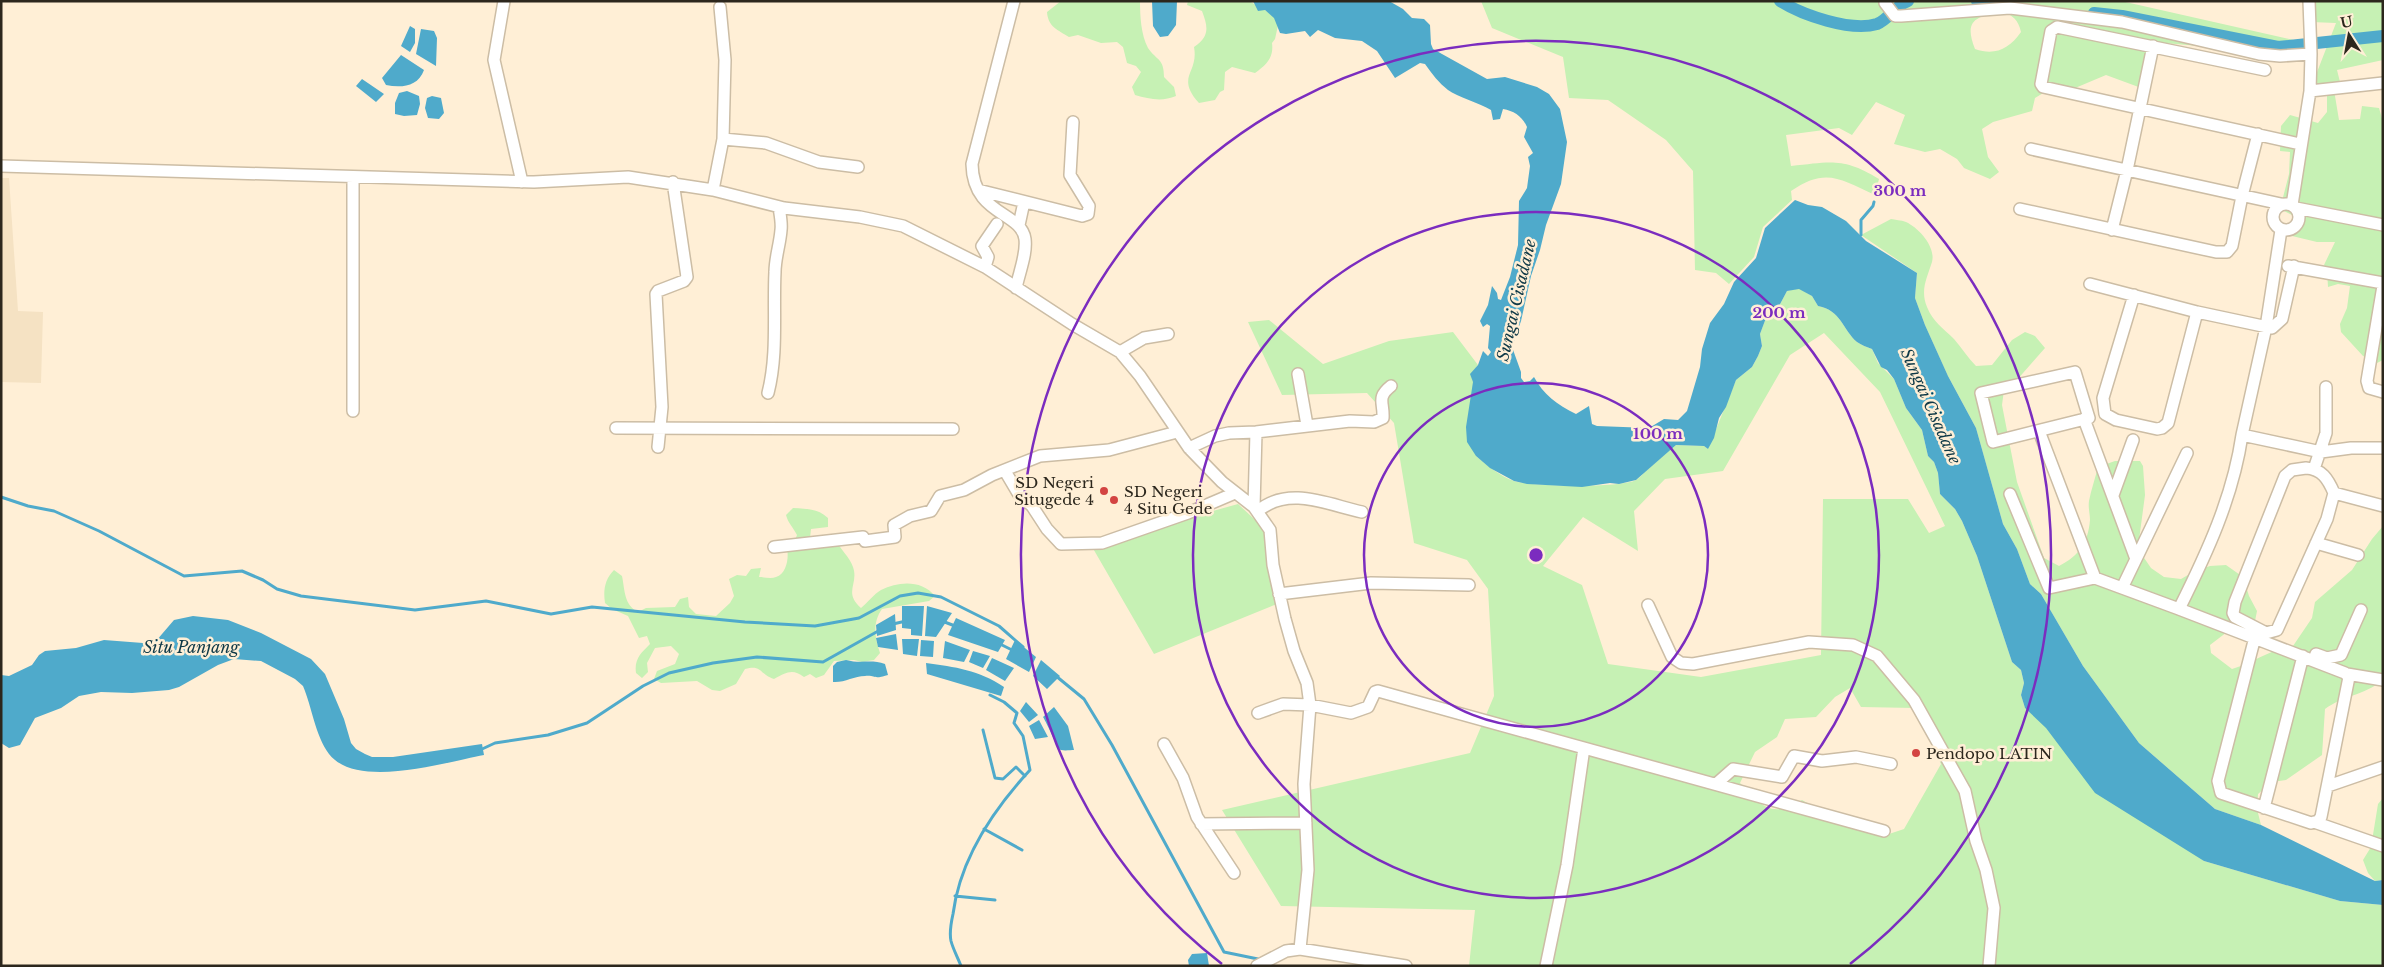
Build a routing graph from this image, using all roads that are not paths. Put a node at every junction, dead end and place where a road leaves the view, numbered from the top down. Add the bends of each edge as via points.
1 (504, 1) edge
2 (1014, 1) edge
3 (2309, 1) edge
4 (1885, 3) dead end
5 (1965, 7) edge
6 (720, 8) dead end
7 (2153, 46) junction
8 (2311, 52) junction
9 (2265, 70) dead end
10 (2383, 83) edge
11 (2310, 91) junction
12 (2139, 107) junction
13 (1073, 122) dead end
14 (2258, 134) junction
15 (723, 139) junction
16 (2300, 144) junction
17 (2031, 149) dead end
18 (1, 166) edge
19 (858, 167) dead end
20 (2127, 170) junction
21 (353, 177) junction
22 (522, 182) junction
23 (673, 182) junction
24 (713, 190) junction
25 (978, 190) junction
26 (2242, 196) junction
27 (1024, 202) junction
28 (2290, 206) junction
29 (779, 207) junction
30 (2020, 209) dead end
31 (996, 224) dead end
32 (1019, 225) junction
33 (2383, 225) edge
34 (2112, 230) junction
35 (2281, 230) junction
36 (2276, 265) junction
37 (2294, 266) junction
38 (985, 267) junction
39 (2090, 284) dead end
40 (2383, 285) edge
41 (1016, 288) junction
42 (2134, 295) junction
43 (2197, 312) junction
44 (2266, 327) junction
45 (1168, 334) dead end
46 (2378, 338) edge
47 (1120, 352) junction
48 (1298, 374) dead end
49 (1391, 386) dead end
50 (2326, 387) dead end
51 (2383, 392) edge
52 (768, 393) dead end
53 (353, 411) dead end
54 (2084, 419) junction
55 (1307, 425) junction
56 (659, 427) junction
57 (616, 428) dead end
58 (953, 429) dead end
59 (2039, 430) junction
60 (1177, 432) junction
61 (1256, 432) junction
62 (2242, 435) junction
63 (2133, 440) dead end
64 (658, 447) dead end
65 (1189, 448) junction
66 (2383, 448) edge
67 (2321, 452) junction
68 (2187, 453) dead end
69 (2314, 469) junction
70 (1005, 471) junction
71 (1235, 493) junction
72 (2334, 493) junction
73 (2010, 494) dead end
74 (2113, 494) junction
75 (2383, 506) edge
76 (1256, 509) junction
77 (1362, 512) dead end
78 (2316, 543) junction
79 (774, 547) dead end
80 (2358, 555) dead end
81 (2136, 559) junction
82 (2095, 578) junction
83 (1469, 585) dead end
84 (2122, 586) junction
85 (1279, 594) junction
86 (1648, 605) dead end
87 (2179, 609) junction
88 (2361, 610) dead end
89 (2261, 635) junction
90 (2303, 656) junction
91 (2347, 674) junction
92 (2383, 680) edge
93 (1310, 705) junction
94 (1258, 713) dead end
95 (1164, 744) dead end
96 (1584, 748) junction
97 (1891, 764) dead end
98 (2383, 767) edge
99 (1716, 784) junction
100 (2328, 786) junction
101 (2264, 808) junction
102 (2314, 822) junction
103 (1306, 823) junction
104 (1201, 824) junction
105 (1884, 831) dead end
106 (2383, 846) edge
107 (1234, 872) dead end
108 (1300, 949) junction
109 (1257, 966) edge
110 (1406, 966) edge
111 (1546, 966) edge
112 (1989, 966) edge

1 - 22 street via 494,60
2 - 25 street via 972,164
3 - 8 street
4 - 5 street via 1895,16
5 - 8 street via 2010,8 2122,22 2258,54 2280,56
6 - 15 street via 725,60
7 - 9 street
7 - 12 street
7 - 12 street via 2057,27 2051,31 2041,79 2043,87
8 - 11 street
10 - 11 street
11 - 16 street
12 - 14 street
12 - 20 street
13 - 27 street via 1070,175 1089,206 1088,214 1082,216
14 - 16 street
14 - 26 street
15 - 19 street via 766,143 820,162
15 - 24 street
16 - 28 street
17 - 20 street
18 - 21 street
20 - 26 street
20 - 34 street
21 - 22 street
21 - 53 street
22 - 23 street via 628,176
23 - 24 street
23 - 56 street via 687,277 656,294 662,407
24 - 29 street
25 - 27 street
25 - 32 street via 989,206
26 - 28 street
26 - 34 street via 2232,246 2227,252
27 - 32 street
28 - 33 street
28 - 35 street via 2274,210 2275,226
28 - 35 street via 2299,213 2298,223 2290,230
29 - 38 street via 903,226
29 - 52 street via 781,230 776,252 775,331
30 - 34 street
31 - 38 street via 982,246 988,257
32 - 41 street via 1024,233 1025,247
35 - 36 street
36 - 37 street
36 - 44 street
37 - 40 street
37 - 44 street via 2282,319 2272,328
38 - 41 street
39 - 42 street
40 - 46 street
41 - 47 street
42 - 43 street
42 - 43 street via 2103,398 2105,414 2116,420 2157,428 2168,423
43 - 44 street
44 - 62 street
45 - 47 street via 1144,338
46 - 51 street via 2367,381 2369,388
47 - 60 street
48 - 55 street
49 - 55 street via 1381,399 1383,418 1379,421
50 - 67 street via 2326,433
54 - 59 street
54 - 59 street via 2089,418 2075,372 1982,393 1993,442
54 - 74 street
55 - 61 street
56 - 57 street
56 - 58 street
56 - 64 street
59 - 82 street
60 - 65 street
60 - 70 street via 1109,450 1040,456
61 - 65 street via 1215,436
61 - 76 street
62 - 67 street
62 - 87 street via 2237,471 2205,557
63 - 74 street
65 - 71 street
66 - 67 street
67 - 69 street
68 - 81 street
69 - 72 street via 2324,474
69 - 89 street via 2292,470 2285,476 2235,602 2235,617
70 - 71 street via 1018,493 1061,544 1102,543
70 - 79 street via 964,490 940,496 931,511 910,516 894,525 895,537 865,540 863,537
71 - 76 street
72 - 75 street
72 - 78 street
73 - 82 street via 2049,588
74 - 81 street
76 - 77 street via 1273,502 1311,498
76 - 85 street via 1270,530
78 - 80 street
78 - 89 street via 2277,630
81 - 84 street
82 - 84 street
83 - 85 street via 1371,583
84 - 87 street
85 - 93 street via 1294,651 1307,683
86 - 112 street via 1672,657 1681,663 1693,664 1809,642 1853,645 1877,656 1914,700 1965,791 1994,908
87 - 89 street
88 - 89 street via 2345,651 2338,657 2327,658
89 - 90 street
89 - 101 street via 2218,781 2221,793
90 - 91 street
90 - 101 street
91 - 92 street
91 - 100 street via 2349,684
93 - 94 street via 1284,704
93 - 96 street via 1351,713 1368,707 1378,691
93 - 103 street via 1304,784
95 - 104 street via 1183,778
96 - 99 street
96 - 111 street via 1567,865
97 - 99 street via 1858,757 1822,761 1794,756 1783,777 1734,769
98 - 100 street
99 - 105 street
100 - 102 street via 2321,817
101 - 102 street
102 - 106 street
103 - 104 street
103 - 108 street via 1308,870
104 - 107 street
108 - 109 street
108 - 110 street

